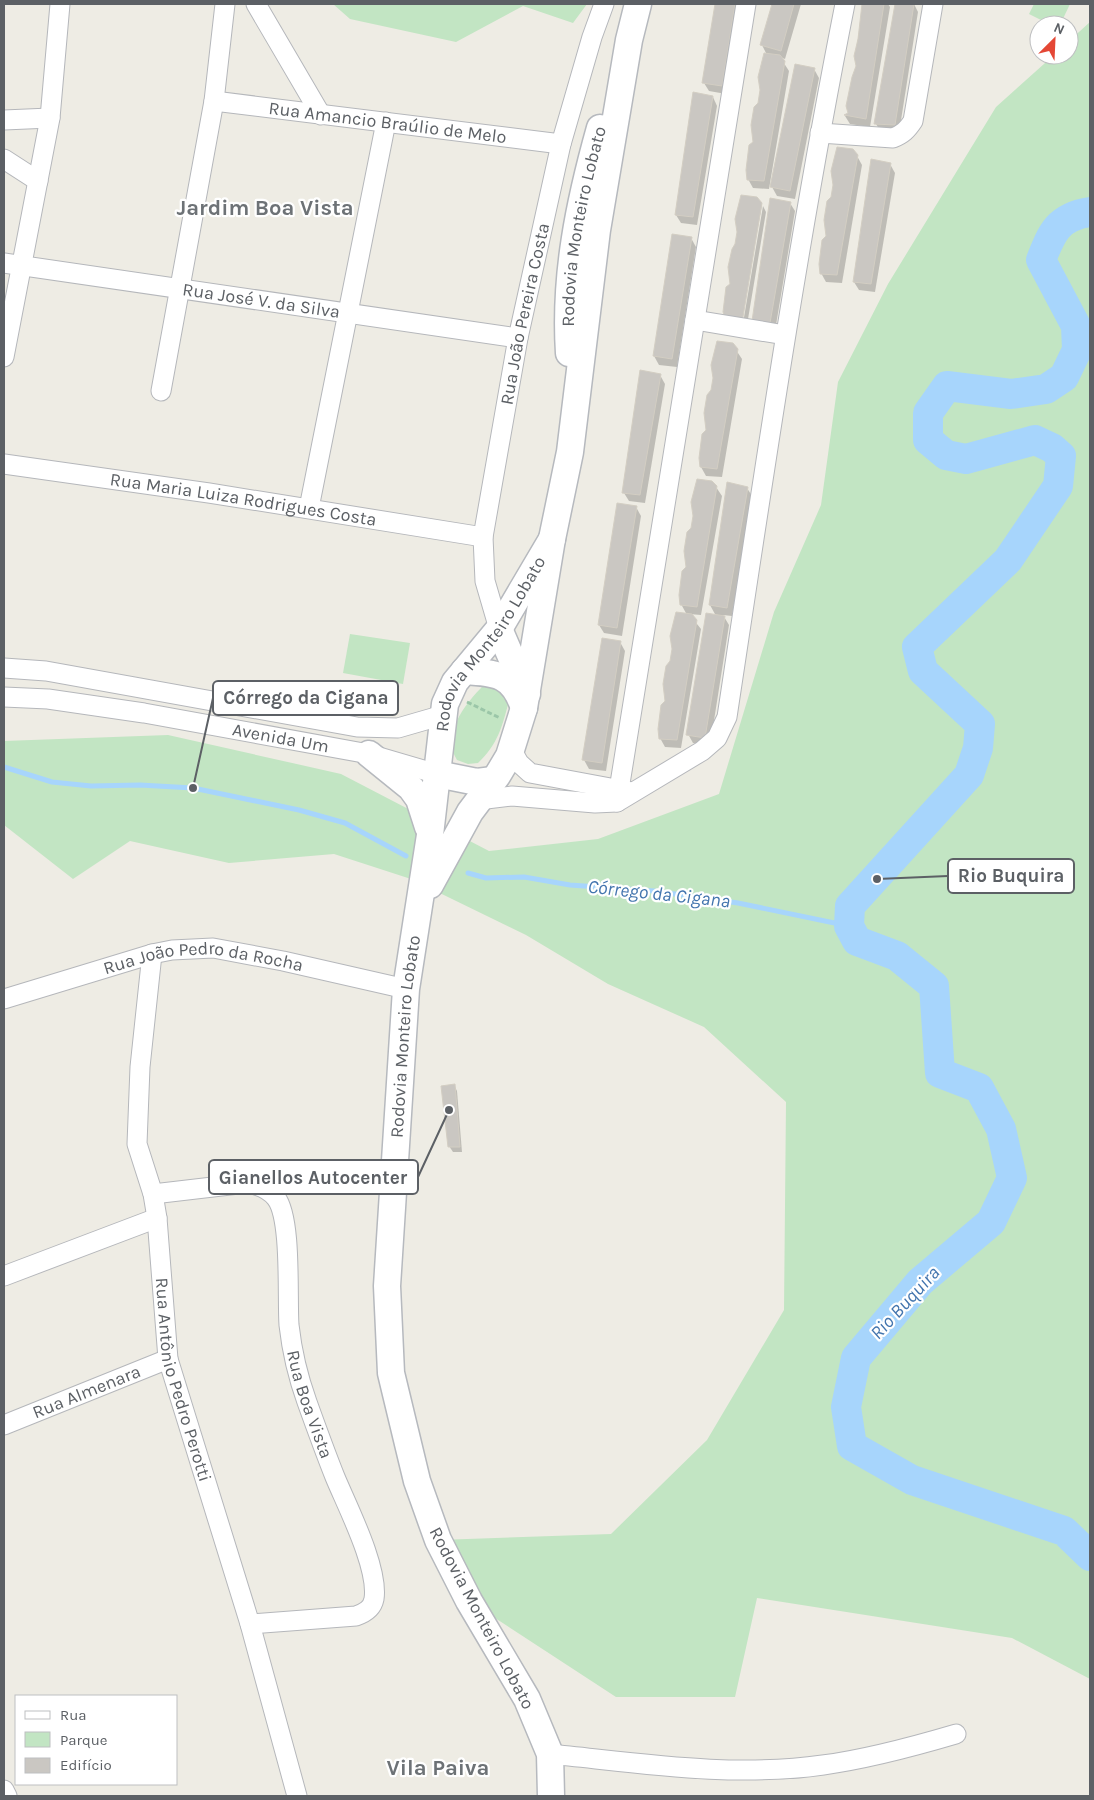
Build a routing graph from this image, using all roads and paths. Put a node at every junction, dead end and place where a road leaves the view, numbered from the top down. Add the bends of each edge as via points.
1 (60, 4) edge
2 (225, 4) edge
3 (256, 4) edge
4 (604, 4) edge
5 (638, 4) edge
6 (746, 4) edge
7 (845, 4) edge
8 (933, 4) edge
9 (214, 101) junction
10 (321, 115) junction
11 (50, 118) junction
12 (4, 120) edge
13 (386, 122) junction
14 (820, 133) junction
15 (561, 144) junction
16 (4, 159) edge
17 (38, 181) junction
18 (13, 264) edge
19 (180, 289) junction
20 (349, 313) junction
21 (696, 320) junction
22 (786, 335) junction
23 (518, 338) junction
24 (4, 358) edge
25 (161, 391) dead end
26 (4, 464) edge
27 (309, 508) junction
28 (483, 537) junction
29 (552, 539) junction
30 (499, 629) junction
31 (4, 668) edge
32 (464, 671) junction
33 (4, 696) edge
34 (446, 704) junction
35 (520, 720) junction
36 (369, 754) junction
37 (436, 774) junction
38 (494, 780) junction
39 (624, 794) junction
40 (478, 800) junction
41 (430, 835) junction
42 (421, 903) junction
43 (152, 954) junction
44 (406, 989) junction
45 (4, 998) edge
46 (153, 1194) junction
47 (157, 1218) junction
48 (4, 1276) edge
49 (168, 1359) junction
50 (4, 1424) edge
51 (250, 1624) junction
52 (956, 1734) dead end
53 (550, 1754) junction
54 (4, 1790) edge
55 (7, 1796) edge
56 (297, 1796) edge
57 (551, 1796) edge

1 - 11 street
2 - 9 street
3 - 10 street
4 - 15 street, Rua João Pereira Costa
5 - 29 main road, Rodovia Monteiro Lobato via 597,230 568,468
6 - 21 street
7 - 14 street
8 - 14 street via 913,121 903,134 893,138
9 - 10 street, Rua Amancio Braúlio de Melo
9 - 19 street
10 - 13 street, Rua Amancio Braúlio de Melo
11 - 12 street
11 - 17 street
13 - 15 street, Rua Amancio Braúlio de Melo
13 - 20 street
14 - 22 street
15 - 23 street, Rua João Pereira Costa
16 - 17 street
17 - 18 street
18 - 19 street, Rua José V. da Silva
18 - 24 street
19 - 20 street, Rua José V. da Silva
19 - 25 street
20 - 23 street, Rua José V. da Silva
20 - 27 street
21 - 22 street
21 - 39 street
22 - 39 street via 726,717 717,738 702,751
23 - 28 street, Rua João Pereira Costa
26 - 27 street, Rua Maria Luiza Rodrigues Costa
27 - 28 street, Rua Maria Luiza Rodrigues Costa
28 - 30 street, Rua João Pereira Costa via 485,581
29 - 30 main road, Rodovia Monteiro Lobato
29 - 35 main road, Rodovia Monteiro Lobato
30 - 32 main road, Rodovia Monteiro Lobato
30 - 35 main road
31 - 34 street via 46,671 357,727 398,728
32 - 34 main road, Rodovia Monteiro Lobato
32 - 35 main road via 490,673 507,679 519,694
33 - 36 street, Avenida Um via 144,713
34 - 35 path
34 - 37 main road, Rodovia Monteiro Lobato
35 - 38 main road, Rodovia Monteiro Lobato
35 - 39 street via 519,763 530,773
36 - 37 street, Avenida Um
36 - 41 main road via 411,788 419,799
37 - 38 main road via 477,782
37 - 41 main road, Rodovia Monteiro Lobato
38 - 40 main road, Rodovia Monteiro Lobato
39 - 40 street via 595,804 512,796
40 - 42 main road, Rodovia Monteiro Lobato
41 - 42 main road, Rodovia Monteiro Lobato
42 - 44 main road, Rodovia Monteiro Lobato
43 - 44 street, Rua João Pedro da Rocha via 213,948
43 - 45 street, Rua João Pedro da Rocha
43 - 46 street, Rua Antônio Pedro Perotti via 136,1122 139,1156
44 - 53 main road, Rodovia Monteiro Lobato via 387,1286 391,1373 416,1481 438,1540 469,1601 527,1700
46 - 47 street, Rua Antônio Pedro Perotti
46 - 51 street, Rua Boa Vista via 247,1183 260,1186 277,1199 282,1210 289,1325 295,1366 320,1440 366,1552 374,1590 371,1608 365,1613
47 - 48 street
47 - 49 street, Rua Antônio Pedro Perotti
49 - 50 street, Rua Almenara
49 - 51 street, Rua Antônio Pedro Perotti
51 - 56 street, Rua Antônio Pedro Perotti
52 - 53 street via 856,1760 782,1768 665,1766
53 - 57 main road, Rodovia Monteiro Lobato
54 - 55 street

